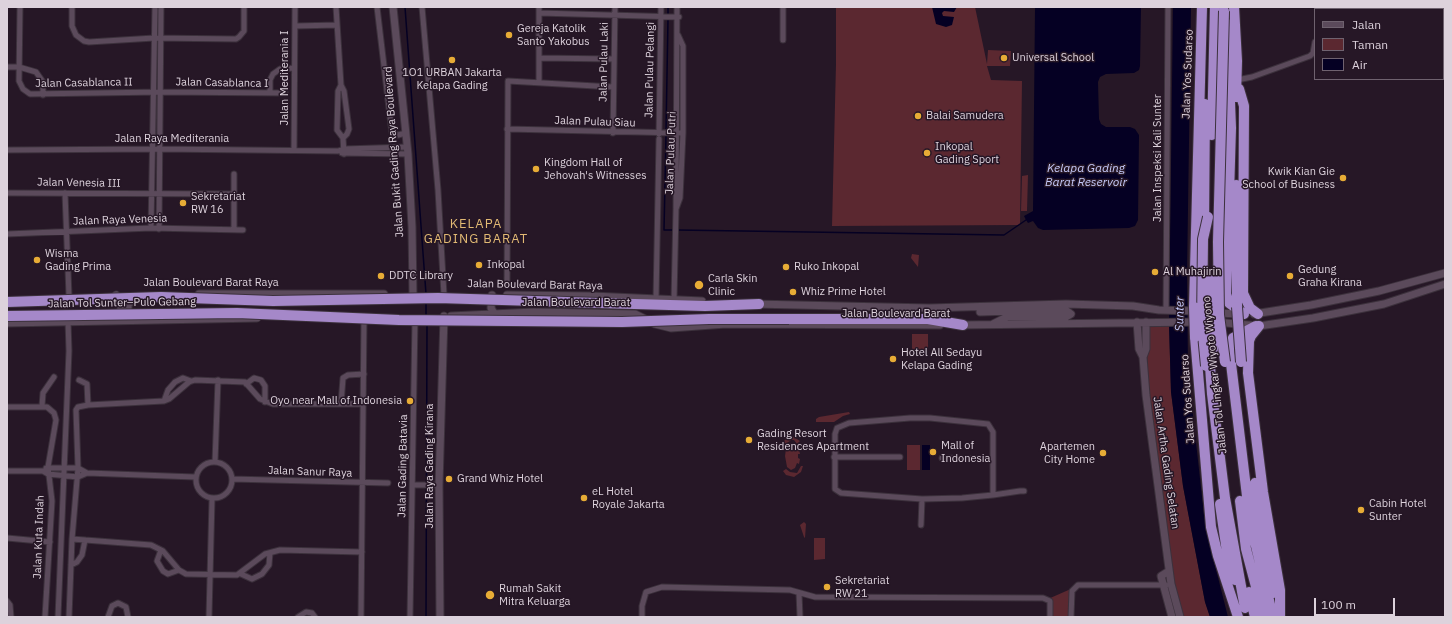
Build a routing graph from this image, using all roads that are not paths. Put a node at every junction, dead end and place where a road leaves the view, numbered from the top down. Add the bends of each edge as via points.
1 (20, 7) edge
2 (72, 7) edge
3 (155, 7) edge
4 (161, 7) edge
5 (244, 7) edge
6 (295, 7) edge
7 (336, 7) edge
8 (377, 7) edge
9 (393, 7) edge
10 (422, 7) edge
11 (615, 7) edge
12 (661, 7) edge
13 (677, 7) edge
14 (783, 7) edge
15 (1168, 7) edge
16 (1202, 7) edge
17 (1234, 7) edge
18 (1221, 8) edge
19 (539, 10) edge
20 (615, 15) junction
21 (662, 17) junction
22 (677, 17) junction
23 (338, 25) junction
24 (295, 26) junction
25 (1201, 32) junction
26 (678, 35) junction
27 (154, 38) junction
28 (160, 38) junction
29 (783, 40) dead end
30 (1314, 48) edge
31 (539, 58) junction
32 (614, 59) junction
33 (7, 67) edge
34 (19, 67) junction
35 (293, 68) dead end
36 (677, 71) junction
37 (683, 71) junction
38 (1237, 81) junction
39 (539, 82) junction
40 (341, 85) junction
41 (613, 87) junction
42 (153, 92) junction
43 (160, 92) junction
44 (270, 93) junction
45 (285, 93) dead end
46 (43, 95) junction
47 (507, 129) junction
48 (406, 133) junction
49 (613, 133) junction
50 (675, 133) junction
51 (683, 133) junction
52 (660, 135) junction
53 (343, 138) junction
54 (152, 149) junction
55 (160, 149) junction
56 (7, 150) edge
57 (294, 150) junction
58 (408, 151) junction
59 (344, 152) junction
60 (676, 172) junction
61 (682, 172) junction
62 (234, 174) dead end
63 (7, 193) edge
64 (65, 193) junction
65 (151, 194) junction
66 (159, 194) junction
67 (233, 194) junction
68 (676, 209) junction
69 (1208, 217) junction
70 (151, 228) junction
71 (159, 228) junction
72 (234, 229) junction
73 (243, 230) dead end
74 (66, 233) junction
75 (7, 234) edge
76 (1445, 273) edge
77 (1445, 284) edge
78 (507, 285) dead end
79 (137, 294) junction
80 (116, 295) junction
81 (414, 295) junction
82 (441, 295) junction
83 (492, 295) junction
84 (69, 296) junction
85 (656, 299) junction
86 (7, 300) edge
87 (674, 300) junction
88 (759, 304) junction
89 (896, 308) joint
90 (943, 308) junction
91 (1167, 310) junction
92 (1193, 311) junction
93 (1244, 314) junction
94 (1258, 314) junction
95 (495, 315) junction
96 (7, 316) edge
97 (419, 316) junction
98 (441, 316) junction
99 (364, 317) junction
100 (117, 320) junction
101 (134, 320) junction
102 (68, 321) junction
103 (1137, 322) junction
104 (1146, 322) junction
105 (1204, 322) junction
106 (7, 323) edge
107 (963, 325) junction
108 (991, 325) junction
109 (1258, 326) junction
110 (1229, 347) junction
111 (1210, 350) junction
112 (1143, 357) junction
113 (364, 374) junction
114 (54, 377) dead end
115 (80, 380) dead end
116 (218, 380) junction
117 (191, 381) junction
118 (246, 384) junction
119 (164, 401) junction
120 (265, 402) junction
121 (341, 404) junction
122 (363, 404) junction
123 (88, 405) junction
124 (42, 406) junction
125 (7, 407) edge
126 (834, 457) junction
127 (900, 457) dead end
128 (942, 458) dead end
129 (993, 458) junction
130 (215, 462) junction
131 (48, 467) junction
132 (65, 467) junction
133 (78, 468) junction
134 (7, 471) edge
135 (45, 473) junction
136 (87, 474) junction
137 (1244, 475) junction
138 (64, 476) junction
139 (78, 477) junction
140 (195, 477) junction
141 (232, 479) junction
142 (362, 483) junction
143 (388, 483) dead end
144 (416, 485) junction
145 (439, 485) junction
146 (1024, 491) dead end
147 (993, 495) junction
148 (212, 499) junction
149 (922, 499) junction
150 (921, 525) dead end
151 (7, 538) edge
152 (72, 539) junction
153 (85, 540) junction
154 (50, 542) junction
155 (161, 550) junction
156 (270, 552) junction
157 (362, 552) junction
158 (71, 565) junction
159 (179, 570) junction
160 (241, 574) junction
161 (211, 575) junction
162 (1167, 585) junction
163 (799, 593) junction
164 (7, 601) edge
165 (1247, 613) edge
166 (10, 617) edge
167 (45, 617) edge
168 (58, 617) edge
169 (68, 617) edge
170 (108, 617) edge
171 (128, 617) edge
172 (209, 617) edge
173 (298, 617) edge
174 (315, 617) edge
175 (360, 617) edge
176 (410, 617) edge
177 (440, 617) edge
178 (642, 617) edge
179 (800, 617) edge
180 (1050, 617) edge
181 (1071, 617) edge
182 (1172, 617) edge
183 (1180, 617) edge
184 (1238, 617) edge
185 (1255, 617) edge
186 (1264, 617) edge
187 (1270, 617) edge
188 (1273, 617) edge
189 (1279, 617) edge

1 - 34 street, Jalan Casablanca II
2 - 27 street via 74,31 84,41
3 - 27 street
4 - 28 street
5 - 28 street via 244,31 239,37
6 - 24 street, Jalan Mediterania I
7 - 23 street
8 - 48 street via 392,133
9 - 48 main road, Jalan Bukit Gading Raya Boulevard
10 - 82 street via 438,190
11 - 20 street, Jalan Pulau Laki
12 - 21 street, Jalan Pulau Pelangi
13 - 22 street, Jalan Pulau Putri
14 - 29 street
15 - 91 street, Jalan Inspeksi Kali Sunter
16 - 25 highway, Jalan Yos Sudarso
17 - 38 highway
18 - 69 highway, Jalan Tol Lingkar Wiyoto Wiyono
18 - 93 highway, bridge via 1228,30 1231,128 1226,294 1229,303
18 - 186 highway, Jalan Tol Lingkar Wiyoto Wiyono, bridge via 1218,242 1220,315 1246,549
19 - 20 street
19 - 31 street
20 - 21 street
20 - 32 street, Jalan Pulau Laki
21 - 22 street
21 - 52 street, Jalan Pulau Pelangi
22 - 26 street, Jalan Pulau Putri
23 - 24 street
23 - 40 street
24 - 57 street, Jalan Mediterania I
25 - 92 highway via 1205,51 1202,305
25 - 184 highway, Jalan Yos Sudarso, bridge via 1195,336 1211,527
26 - 36 street
26 - 37 street, Jalan Pulau Putri via 684,46
27 - 28 street
27 - 42 street
28 - 43 street
30 - 38 street via 1310,56
31 - 32 street
31 - 39 street
32 - 41 street, Jalan Pulau Laki
33 - 34 street
34 - 46 street via 34,70 40,76 44,86
34 - 46 street, Jalan Casablanca II via 19,81 23,89 30,94
35 - 44 street via 280,69 273,74 270,80
36 - 37 street
36 - 50 street
37 - 51 street, Jalan Pulau Putri
38 - 94 highway via 1244,106 1243,293 1250,308
38 - 189 highway, bridge via 1237,307 1259,518
39 - 41 street
39 - 47 street via 508,82
40 - 53 street via 338,91 337,130
40 - 53 street via 349,129
41 - 49 street, Jalan Pulau Laki
42 - 43 street, Jalan Casablanca II
42 - 46 street, Jalan Casablanca II
42 - 54 street
43 - 44 street, Jalan Casablanca I
43 - 55 street
44 - 45 street, Jalan Casablanca I
47 - 49 street, Jalan Pulau Siau
47 - 78 street
48 - 58 main road, Jalan Bukit Gading Raya Boulevard
49 - 52 street, Jalan Pulau Siau
50 - 51 street, Jalan Pulau Siau
50 - 52 street, Jalan Pulau Siau
50 - 60 street
51 - 61 street, Jalan Pulau Putri
52 - 85 street, Jalan Pulau Pelangi
53 - 59 street
54 - 55 street, Jalan Raya Mediterania
54 - 56 street, Jalan Raya Mediterania
54 - 65 street
55 - 57 street, Jalan Raya Mediterania
55 - 66 street
57 - 59 street, Jalan Raya Mediterania
58 - 59 street, Jalan Raya Mediterania
58 - 81 main road, Jalan Bukit Gading Raya Boulevard
60 - 61 street
60 - 68 street
61 - 68 street, Jalan Pulau Putri via 680,198
62 - 67 street
63 - 64 street, Jalan Venesia III
64 - 65 street, Jalan Venesia III
64 - 74 street
65 - 66 street, Jalan Venesia III
65 - 70 street
66 - 67 street, Jalan Venesia III
66 - 71 street
67 - 72 street
68 - 87 street, Jalan Pulau Putri
69 - 165 highway, bridge via 1203,239 1202,324 1226,552
69 - 185 highway, Jalan Tol Lingkar Wiyoto Wiyono, bridge via 1210,318 1222,435 1241,560
70 - 71 street, Jalan Raya Venesia
70 - 74 street, Jalan Raya Venesia
71 - 72 street, Jalan Raya Venesia
72 - 73 street, Jalan Raya Venesia
74 - 75 street, Jalan Raya Venesia
74 - 84 street
76 - 94 main road, Jalan Boulevard Barat via 1379,291
77 - 109 main road, Jalan Boulevard Barat via 1384,304
79 - 80 main road, Jalan Boulevard Barat Raya
79 - 81 main road, Jalan Boulevard Barat Raya
79 - 101 main road via 128,305 129,314
80 - 84 main road, Jalan Boulevard Barat Raya
80 - 100 main road via 121,312
81 - 82 main road, Jalan Boulevard Barat Raya
82 - 83 main road, Jalan Boulevard Barat Raya
83 - 85 main road, Jalan Boulevard Barat Raya
83 - 95 main road via 491,308
84 - 86 main road, Jalan Boulevard Barat Raya
85 - 87 main road, Jalan Boulevard Barat Raya
86 - 88 highway, bridge via 161,297 273,301 438,298 705,306
87 - 88 main road, Jalan Boulevard Barat Raya
88 - 89 main road, Jalan Boulevard Barat Raya
89 - 90 main road, Jalan Boulevard Barat
90 - 91 main road, Jalan Boulevard Barat via 1066,304
90 - 108 main road via 958,312 1044,310 1066,311 1071,314 1066,317 1007,317
91 - 92 main road, Jalan Boulevard Barat
92 - 93 main road, Jalan Boulevard Barat
93 - 94 main road, Jalan Boulevard Barat
95 - 98 main road, Jalan Boulevard Barat
95 - 107 main road, Jalan Boulevard Barat via 534,312 635,314 655,324 671,328 721,324
96 - 107 highway, Jalan Tol Sunter–Pulo Gebang, bridge via 237,313 399,320 590,322 928,319
97 - 98 main road, Jalan Boulevard Barat
97 - 99 main road, Jalan Boulevard Barat
97 - 144 street, Jalan Gading Batavia
98 - 145 main road, Jalan Raya Gading Kirana
99 - 101 main road, Jalan Boulevard Barat
99 - 113 street
100 - 101 main road, Jalan Boulevard Barat
100 - 102 main road, Jalan Boulevard Barat
102 - 106 main road, Jalan Boulevard Barat
102 - 132 street
103 - 104 main road, Jalan Boulevard Barat
103 - 108 main road, Jalan Boulevard Barat
103 - 112 main road, Jalan Artha Gading Selatan via 1139,349
104 - 105 main road, Jalan Boulevard Barat
104 - 112 main road, Jalan Artha Gading Selatan via 1146,349
105 - 109 main road, Jalan Boulevard Barat
105 - 111 highway
107 - 108 main road, Jalan Boulevard Barat
109 - 110 highway via 1233,338
109 - 189 highway via 1249,342 1248,373 1265,506 1280,590
110 - 111 highway via 1219,344
110 - 137 highway
111 - 165 highway via 1212,394 1225,498
112 - 162 main road, Jalan Artha Gading Selatan via 1169,571
113 - 121 street via 348,375 343,378
113 - 122 street
114 - 124 street via 43,393
115 - 123 street via 87,384
116 - 117 street
116 - 118 street via 241,381
116 - 130 street
117 - 119 street
117 - 119 street via 183,378 174,382
118 - 120 street
118 - 120 street via 254,378 261,380 265,386
119 - 123 street
120 - 121 street
121 - 122 street
122 - 142 street
123 - 133 street via 76,410
124 - 125 street
124 - 131 street via 51,409 56,420
126 - 127 street
126 - 129 street via 835,434 837,428 842,425 867,421 930,418 988,424 994,432
126 - 149 street via 835,486 838,491 868,496
128 - 129 street
129 - 147 street
130 - 140 street via 204,464
130 - 141 street via 229,469
131 - 132 street
131 - 135 street
132 - 133 street
132 - 138 street
133 - 136 street
133 - 139 street
134 - 135 street
135 - 138 street
135 - 154 street, Jalan Kuta Indah via 52,501
136 - 139 street
136 - 140 street
137 - 187 highway via 1258,575
137 - 188 highway via 1250,520
138 - 139 street
138 - 168 street
139 - 152 street
140 - 148 street via 199,492
141 - 142 street, Jalan Sanur Raya
141 - 148 street via 227,494
142 - 143 street, Jalan Sanur Raya
142 - 157 street
144 - 145 street
144 - 176 street, Jalan Gading Batavia
145 - 177 main road, Jalan Raya Gading Kirana
146 - 147 street
147 - 149 street
148 - 161 street
149 - 150 street
151 - 154 street
152 - 153 street
152 - 158 street
153 - 155 street via 146,544
153 - 158 street via 82,555
154 - 167 street, Jalan Kuta Indah
155 - 159 street
155 - 159 street via 157,561 163,571 168,574
156 - 157 street
156 - 160 street
156 - 160 street via 268,568 262,574 252,579
157 - 175 street
158 - 169 street
159 - 161 street via 186,574
160 - 161 street
161 - 172 street
162 - 181 street via 1078,585 1072,591
162 - 182 main road, Jalan Artha Gading Selatan
162 - 183 main road, Jalan Artha Gading Selatan
163 - 178 street via 790,590 662,587 646,592
163 - 179 street
163 - 180 street via 815,597 1043,598 1050,601
164 - 166 street via 10,605
170 - 171 street via 112,606 118,603 126,607
173 - 174 street via 309,612

